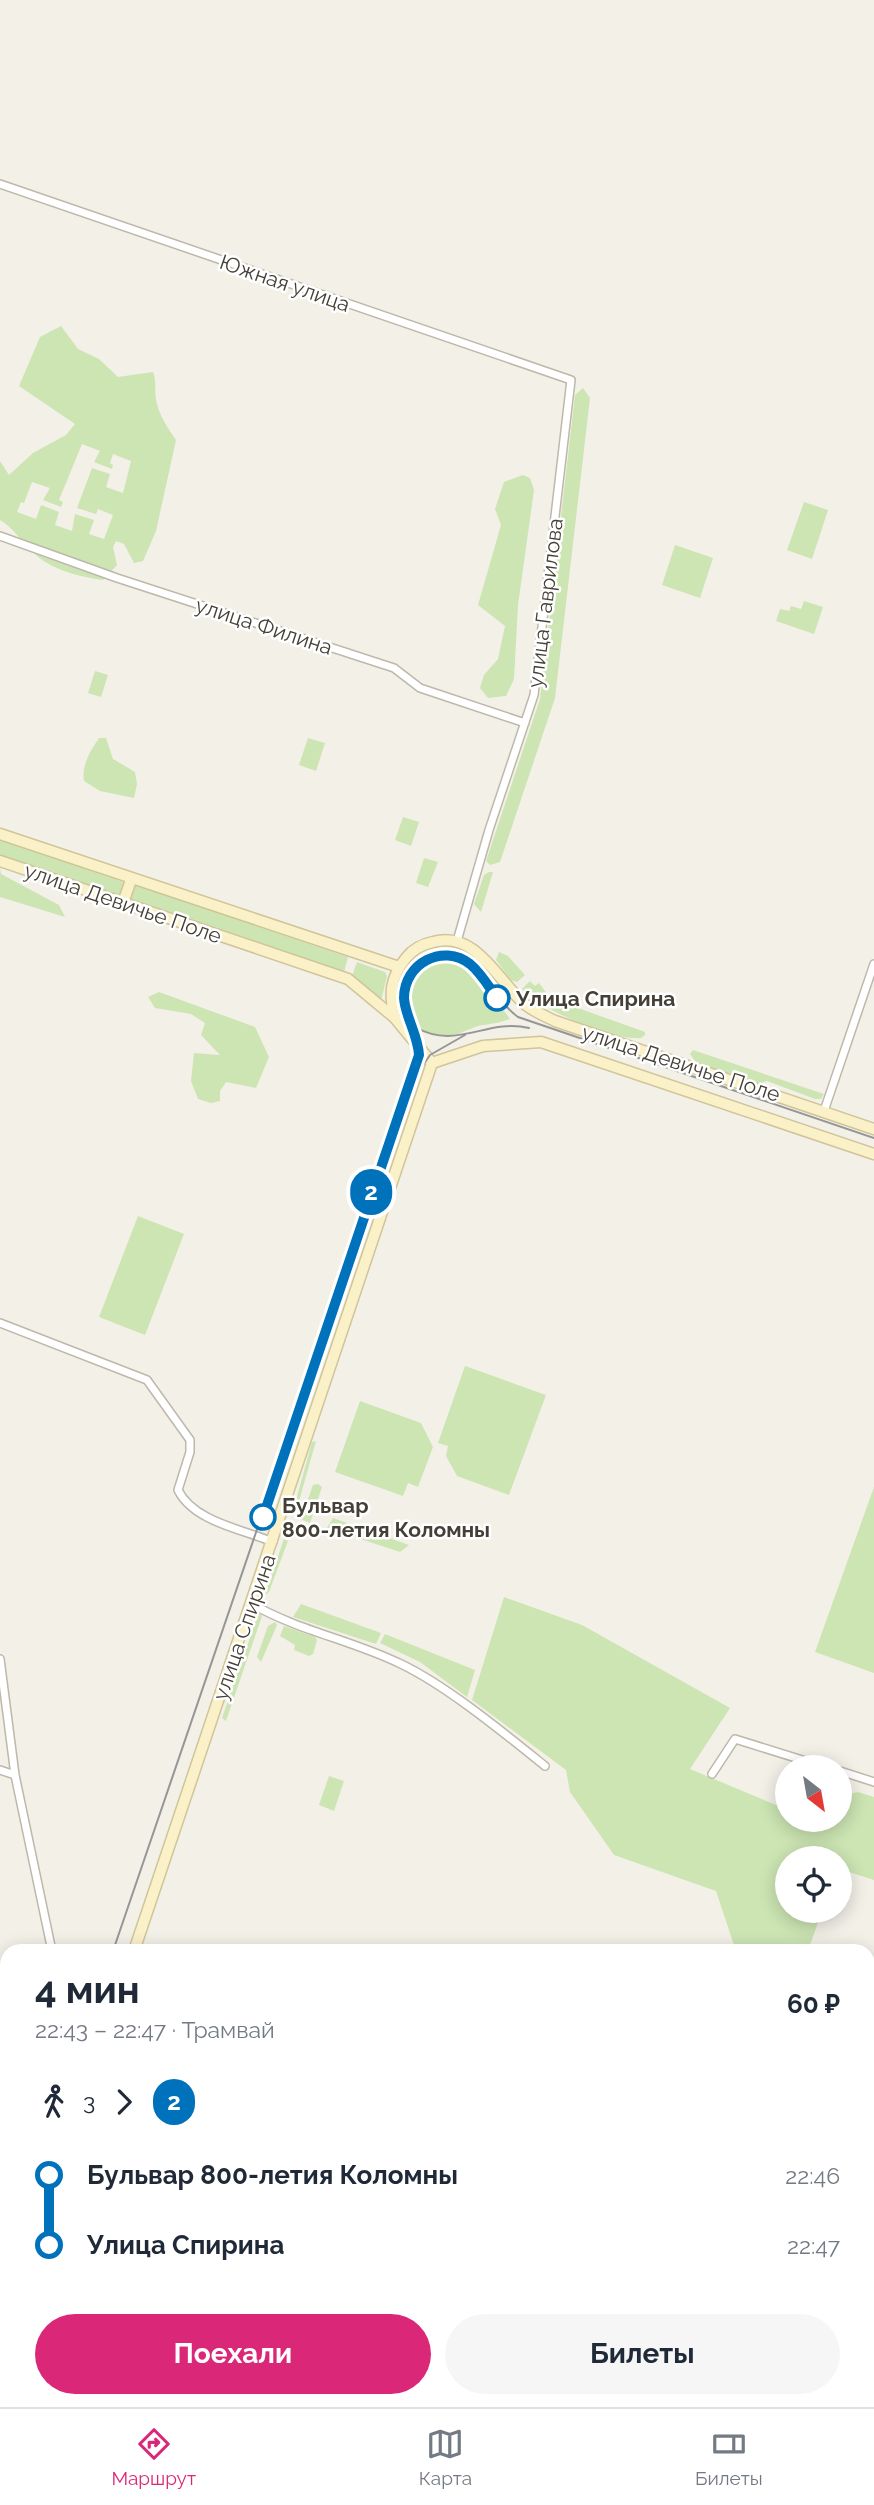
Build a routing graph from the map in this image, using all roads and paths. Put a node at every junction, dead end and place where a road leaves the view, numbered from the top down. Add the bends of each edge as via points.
1 (0, 184) edge
2 (571, 380) joint
3 (0, 536) edge
4 (525, 723) junction
5 (0, 834) edge
6 (0, 861) edge
7 (131, 880) junction
8 (123, 903) junction
9 (457, 941) junction
10 (874, 964) edge
11 (398, 967) junction
12 (395, 1018) junction
13 (432, 1063) junction
14 (824, 1111) junction
15 (874, 1129) edge
16 (874, 1154) edge
17 (0, 1323) edge
18 (274, 1542) junction
19 (253, 1604) junction
20 (0, 1660) edge
21 (786, 1755) edge
22 (545, 1766) dead end
23 (0, 1770) edge
24 (712, 1774) dead end
25 (15, 1775) junction
26 (852, 1775) edge
27 (874, 1782) edge
28 (51, 1944) edge
29 (136, 1944) edge

1 - 2 street, Южная улица
2 - 4 street, улица Гаврилова via 534,695
3 - 4 street, улица Филина via 394,668 420,688
4 - 9 street, улица Гаврилова
5 - 7 main road, улица Девичье Поле
6 - 8 main road, улица Девичье Поле
7 - 8 main road
7 - 11 main road, улица Девичье Поле
8 - 12 main road, улица Девичье Поле via 348,979
9 - 11 main road via 422,945
9 - 14 main road, улица Девичье Поле via 478,953 526,1005 555,1021
10 - 14 street
11 - 12 main road via 390,998
12 - 13 main road, улица Девичье Поле
13 - 16 main road, улица Девичье Поле via 483,1046 541,1042
13 - 18 main road, улица Спирина
14 - 15 main road, улица Девичье Поле
17 - 18 street via 147,1380 190,1440 178,1490 185,1504
18 - 19 main road, улица Спирина
19 - 22 street via 281,1621 375,1652 418,1672
19 - 29 main road, улица Спирина
20 - 25 street
21 - 24 street via 735,1739
23 - 25 street
25 - 28 street
26 - 27 street

